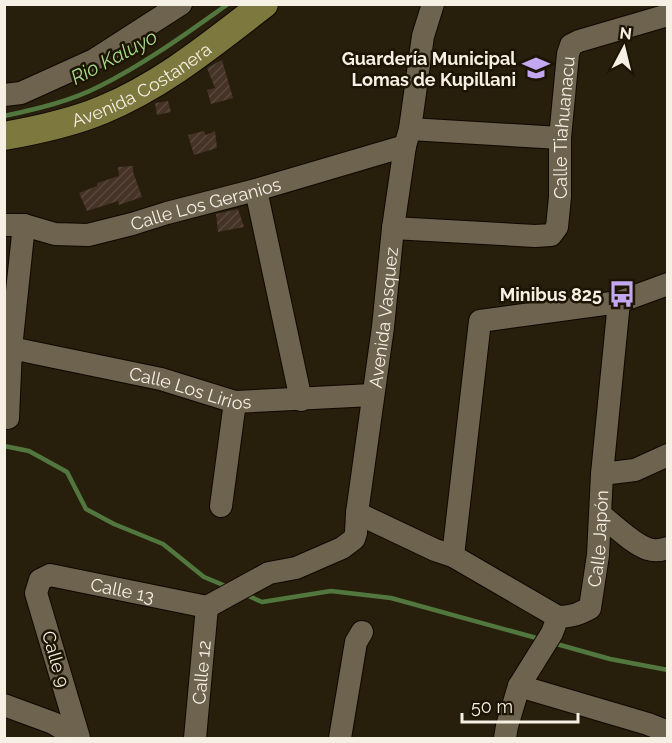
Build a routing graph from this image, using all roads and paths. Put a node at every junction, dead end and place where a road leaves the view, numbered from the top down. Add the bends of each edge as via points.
1 (181, 4) edge
2 (264, 4) edge
3 (433, 4) edge
4 (668, 15) edge
5 (4, 95) edge
6 (4, 136) edge
7 (407, 138) junction
8 (560, 138) junction
9 (256, 190) junction
10 (14, 225) edge
11 (393, 228) junction
12 (668, 284) edge
13 (619, 302) junction
14 (11, 348) junction
15 (372, 395) junction
16 (301, 400) junction
17 (235, 402) junction
18 (8, 418) dead end
19 (668, 455) edge
20 (602, 474) junction
21 (220, 506) dead end
22 (357, 513) junction
23 (601, 515) junction
24 (668, 548) edge
25 (453, 556) junction
26 (40, 580) joint
27 (207, 607) junction
28 (555, 625) junction
29 (362, 632) dead end
30 (521, 682) junction
31 (4, 705) edge
32 (668, 732) edge
33 (79, 738) edge
34 (195, 738) edge
35 (340, 738) edge
36 (505, 738) edge

1 - 5 street via 94,60 21,93
2 - 6 main road, Avenida Costanera via 179,68 132,95 72,120
3 - 7 street, Avenida Vasquez via 423,36
4 - 8 street, Calle Tiahuanacu via 571,45
7 - 8 street, Calle Los Geranios
7 - 9 street, Calle Los Geranios
7 - 11 street, Avenida Vasquez
8 - 11 street, Calle Tiahuanacu via 557,228 550,235
9 - 10 street, Calle Los Geranios via 88,235 55,234
9 - 16 street
10 - 14 street
11 - 15 street, Avenida Vasquez
12 - 13 street
13 - 20 street, Calle Japón
13 - 25 street via 480,321
14 - 17 street, Calle Los Lirios via 161,379
14 - 18 street
15 - 16 street, Calle Los Lirios
15 - 22 street, Avenida Vasquez
16 - 17 street, Calle Los Lirios
17 - 21 street
19 - 20 street via 635,470
20 - 23 street, Calle Japón
22 - 25 street
22 - 27 street, Avenida Vasquez via 357,533 342,548 296,568 269,573
23 - 24 street via 636,543 651,550
23 - 28 street, Calle Japón via 590,608
25 - 28 street
26 - 27 street, Calle 13 via 50,575
26 - 33 street, Calle 9 via 36,593
27 - 34 street, Calle 12
28 - 30 street
29 - 35 street via 356,642
30 - 32 street
30 - 36 street
31 - 33 street

